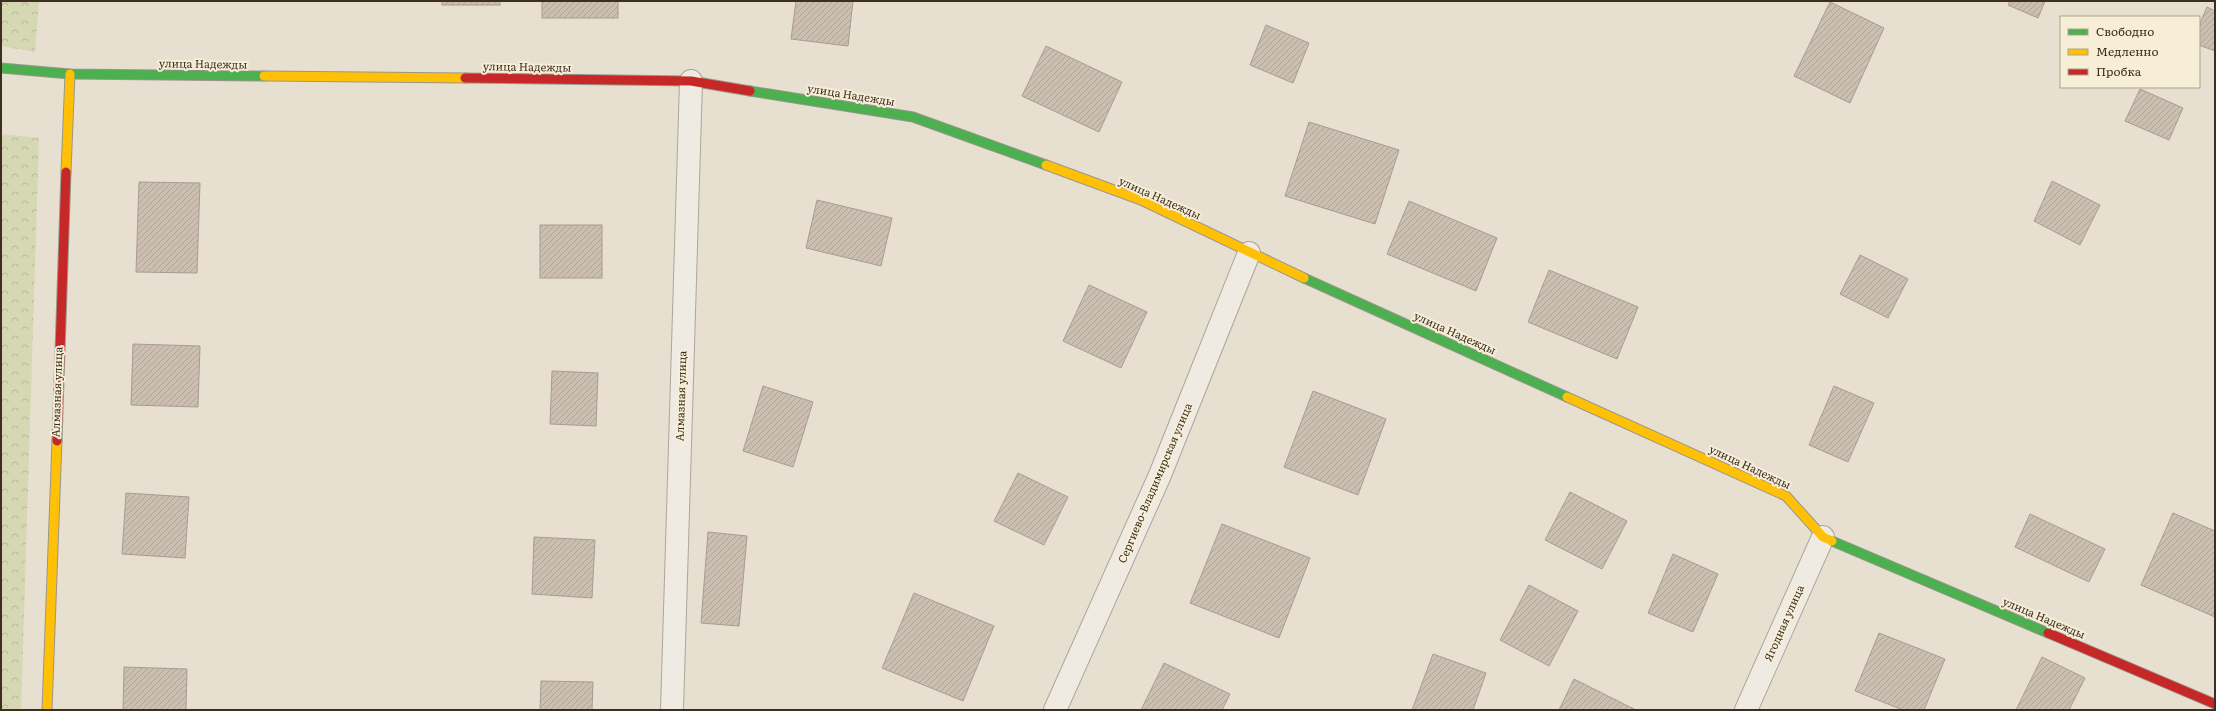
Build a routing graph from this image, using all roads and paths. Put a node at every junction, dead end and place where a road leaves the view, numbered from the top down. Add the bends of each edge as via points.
1 (1, 68) edge
2 (70, 74) junction
3 (691, 81) junction
4 (1249, 253) junction
5 (1823, 537) junction
6 (2215, 704) edge
7 (47, 710) edge
8 (672, 710) edge
9 (1055, 710) edge
10 (1746, 710) edge

1 - 2 street, улица Надежды
2 - 3 street, улица Надежды
2 - 7 street, Алмазная улица
3 - 4 street, улица Надежды via 913,117 1141,200
3 - 8 street, Алмазная улица
4 - 5 street, улица Надежды via 1786,496
4 - 9 street, Сергиево-Владимирская улица via 1160,475
5 - 6 street, улица Надежды
5 - 10 street, Ягодная улица

